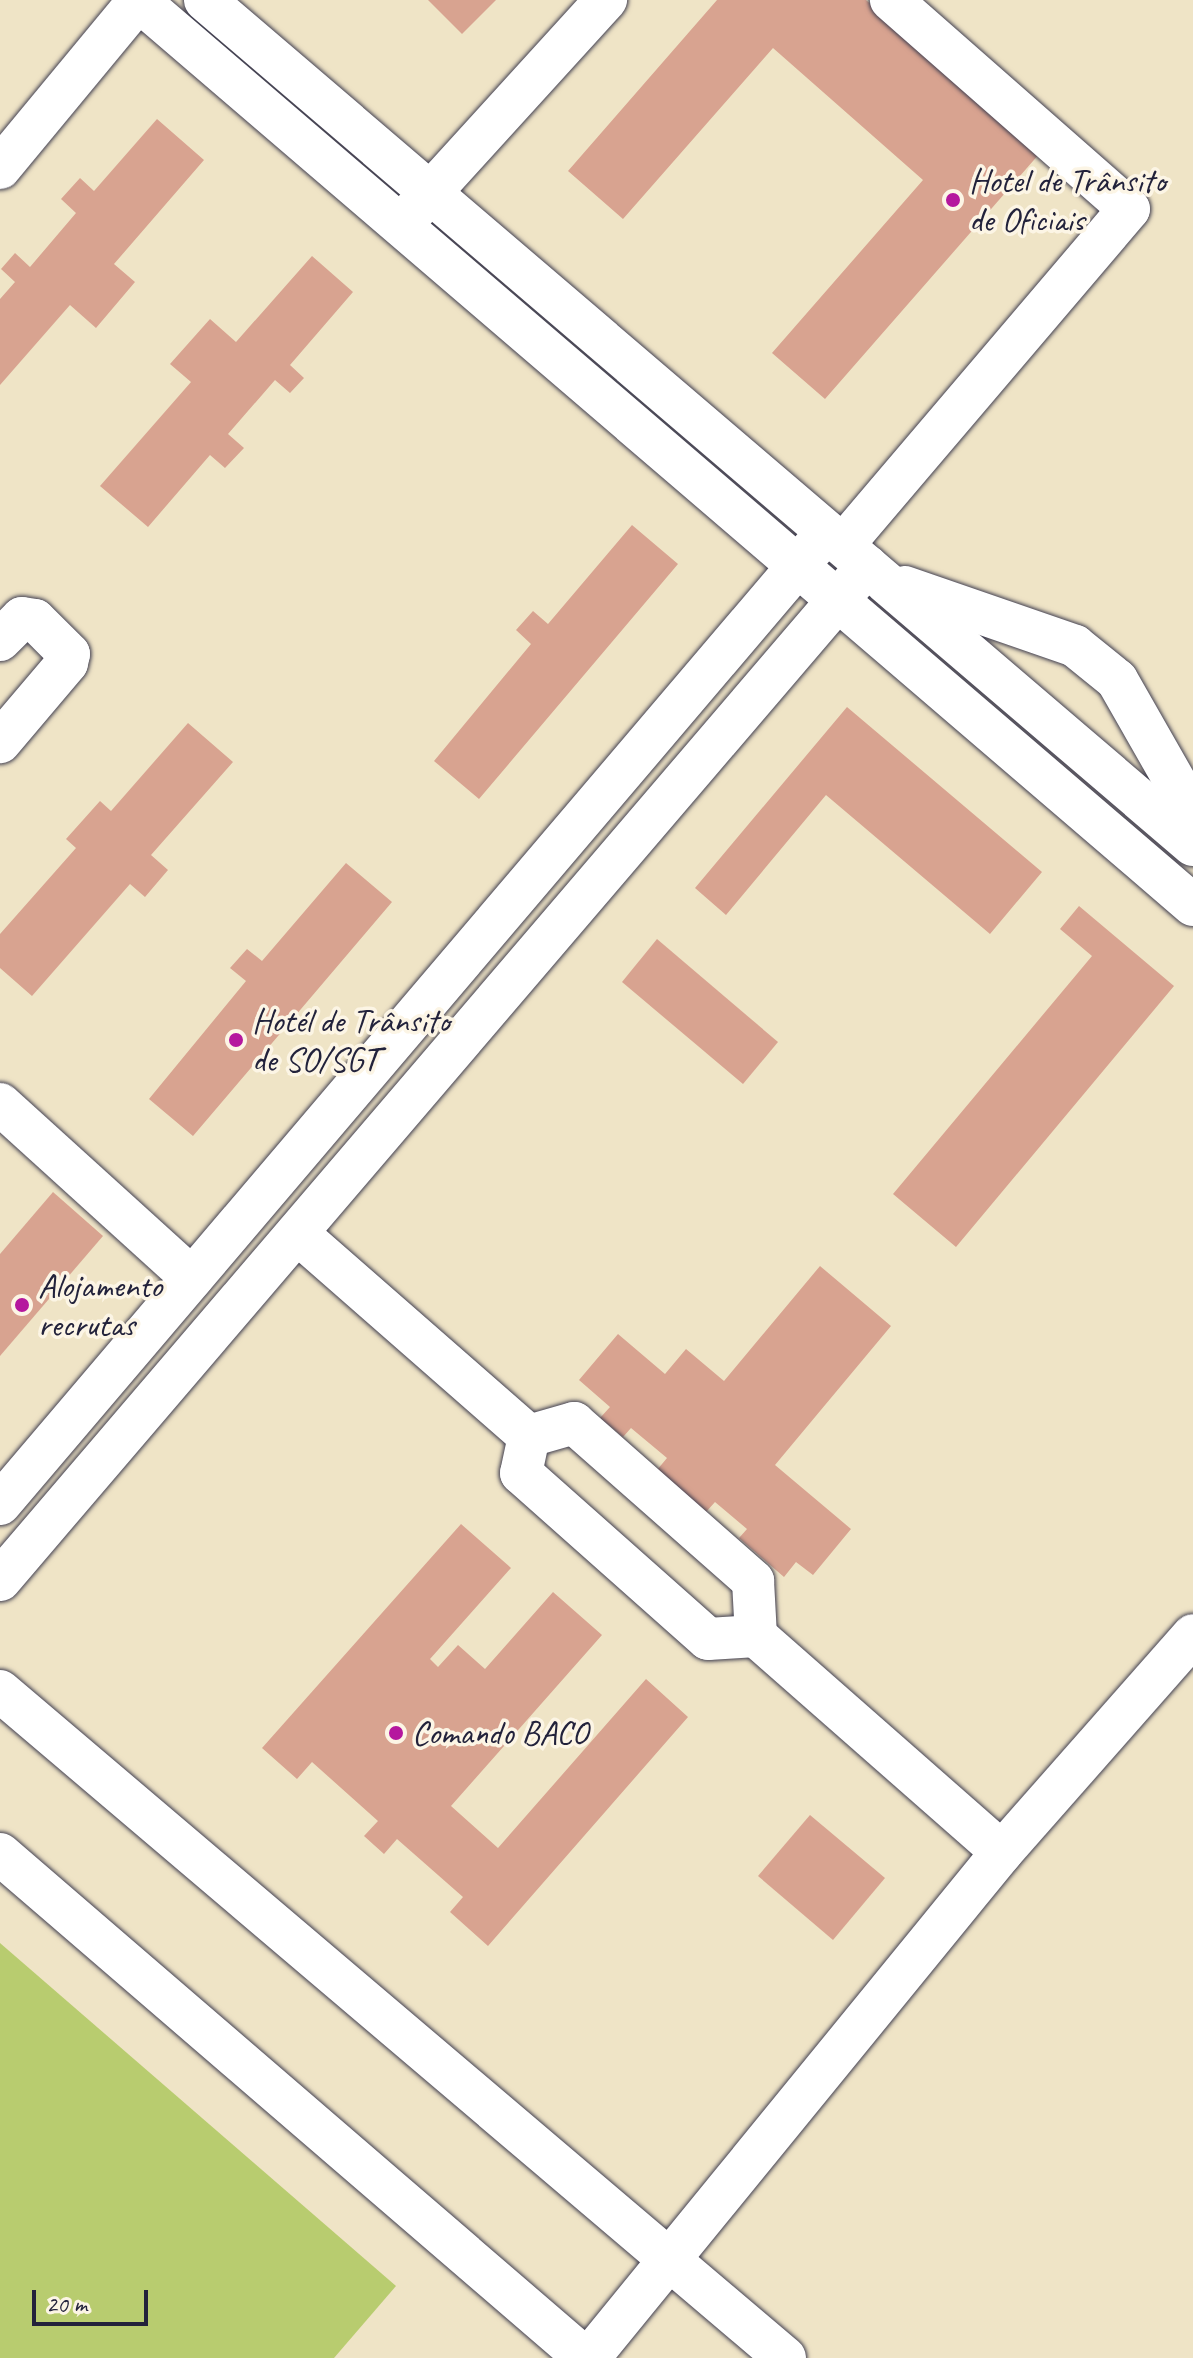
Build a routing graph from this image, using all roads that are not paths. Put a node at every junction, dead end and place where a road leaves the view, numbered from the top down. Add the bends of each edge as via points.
1 (139, 0) edge
2 (205, 0) edge
3 (606, 0) edge
4 (891, 0) edge
5 (0, 168) edge
6 (428, 190) junction
7 (402, 228) junction
8 (855, 556) junction
9 (796, 568) junction
10 (836, 602) junction
11 (0, 640) edge
12 (0, 742) edge
13 (598, 800) junction
14 (1193, 813) edge
15 (639, 833) junction
16 (1193, 845) edge
17 (1193, 905) edge
18 (0, 1104) edge
19 (297, 1233) junction
20 (192, 1278) junction
21 (529, 1436) junction
22 (0, 1504) edge
23 (0, 1580) edge
24 (1193, 1635) edge
25 (756, 1636) junction
26 (0, 1691) edge
27 (1002, 1852) junction
28 (0, 1854) edge
29 (672, 2262) junction
30 (587, 2358) edge
31 (785, 2358) edge

1 - 5 lane
1 - 7 lane
2 - 6 lane
3 - 6 lane
4 - 8 lane via 1129,209
6 - 7 lane
6 - 8 lane
7 - 9 lane
8 - 9 lane
8 - 10 lane
8 - 14 lane via 1075,646 1117,680
8 - 16 lane
9 - 10 lane
9 - 13 lane
10 - 15 lane
10 - 17 lane
11 - 12 lane via 22,618 35,620 69,654
13 - 15 lane
13 - 20 lane
15 - 19 lane
18 - 20 lane
19 - 21 lane
19 - 23 lane
20 - 22 lane
21 - 25 lane via 521,1473 708,1639
21 - 25 lane via 574,1423 598,1444 753,1581
24 - 27 lane
25 - 27 lane
26 - 29 lane
27 - 29 lane
28 - 30 lane
29 - 30 lane
29 - 31 lane

